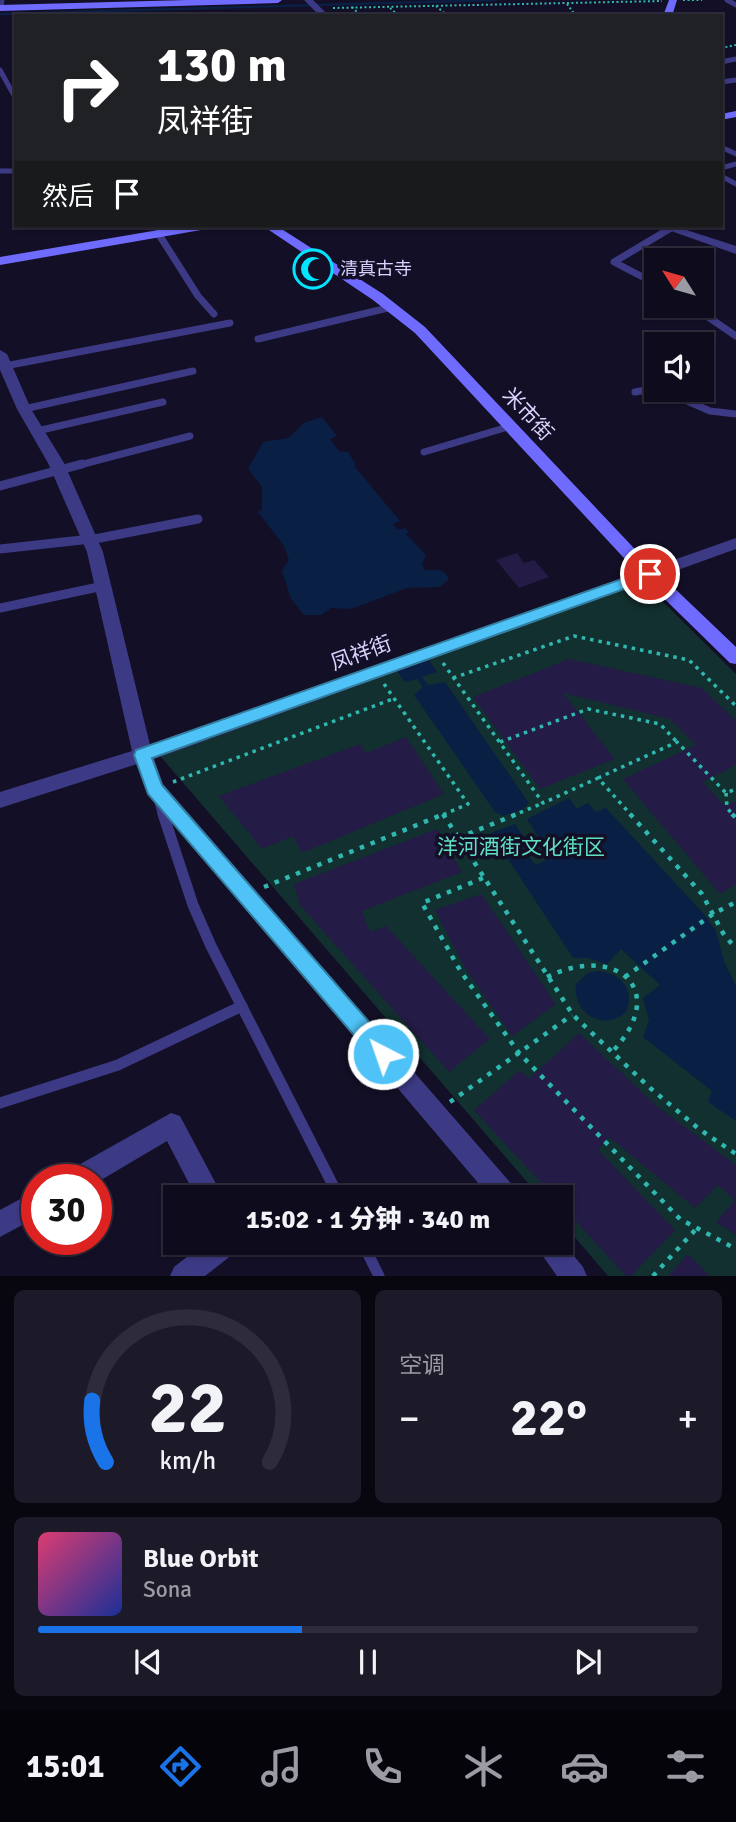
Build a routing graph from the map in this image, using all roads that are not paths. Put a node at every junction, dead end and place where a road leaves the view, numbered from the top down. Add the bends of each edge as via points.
1 (278, 0) edge
2 (727, 0) edge
3 (185, 1) edge
4 (224, 1) edge
5 (138, 2) edge
6 (1, 5) edge
7 (736, 5) edge
8 (0, 70) edge
9 (14, 95) edge
10 (183, 228) edge
11 (272, 228) edge
12 (665, 228) edge
13 (670, 228) edge
14 (155, 231) edge
15 (736, 250) edge
16 (0, 261) edge
17 (644, 278) edge
18 (392, 307) junction
19 (214, 314) dead end
20 (710, 318) edge
21 (230, 323) dead end
22 (736, 336) edge
23 (258, 339) dead end
24 (3, 360) edge
25 (193, 371) dead end
26 (7, 385) edge
27 (644, 390) edge
28 (635, 392) dead end
29 (163, 402) dead end
30 (689, 402) edge
31 (24, 409) junction
32 (736, 414) edge
33 (511, 426) junction
34 (37, 432) junction
35 (190, 436) dead end
36 (424, 452) dead end
37 (59, 470) junction
38 (0, 486) edge
39 (198, 519) dead end
40 (91, 542) junction
41 (736, 543) edge
42 (0, 549) edge
43 (650, 574) junction
44 (103, 586) junction
45 (0, 608) edge
46 (736, 658) edge
47 (142, 755) junction
48 (0, 800) edge
49 (242, 1006) junction
50 (0, 1103) edge
51 (104, 1164) edge
52 (204, 1185) edge
53 (333, 1185) edge
54 (496, 1185) edge
55 (21, 1212) edge
56 (0, 1224) edge
57 (211, 1255) edge
58 (368, 1255) edge
59 (556, 1255) edge
60 (183, 1276) edge
61 (379, 1276) edge
62 (574, 1276) edge

1 - 4 street
2 - 7 lane
3 - 4 street
3 - 5 street
5 - 6 street
8 - 9 lane
10 - 14 street
11 - 18 street, 米市街
12 - 17 lane via 614,262
13 - 15 street
14 - 16 street
14 - 19 lane
18 - 23 lane
18 - 33 street, 米市街 via 420,330
20 - 22 lane
21 - 24 lane
24 - 26 street
25 - 31 lane
26 - 31 street
27 - 28 lane
29 - 34 lane
30 - 32 lane via 710,411
31 - 34 street
33 - 36 lane
33 - 43 street, 米市街
34 - 37 street
35 - 37 lane
37 - 38 lane
37 - 40 street
39 - 40 lane
40 - 42 lane
40 - 44 street
41 - 43 street, 凤祥街
43 - 46 street, 米市街
43 - 47 street, 凤祥街
44 - 45 lane
44 - 47 street
47 - 48 street, 凤祥街
47 - 49 lane via 193,905
47 - 54 street via 155,789
49 - 50 lane via 118,1065
49 - 53 lane
51 - 52 street via 171,1125
55 - 56 street
57 - 60 street
58 - 61 lane
59 - 62 street

